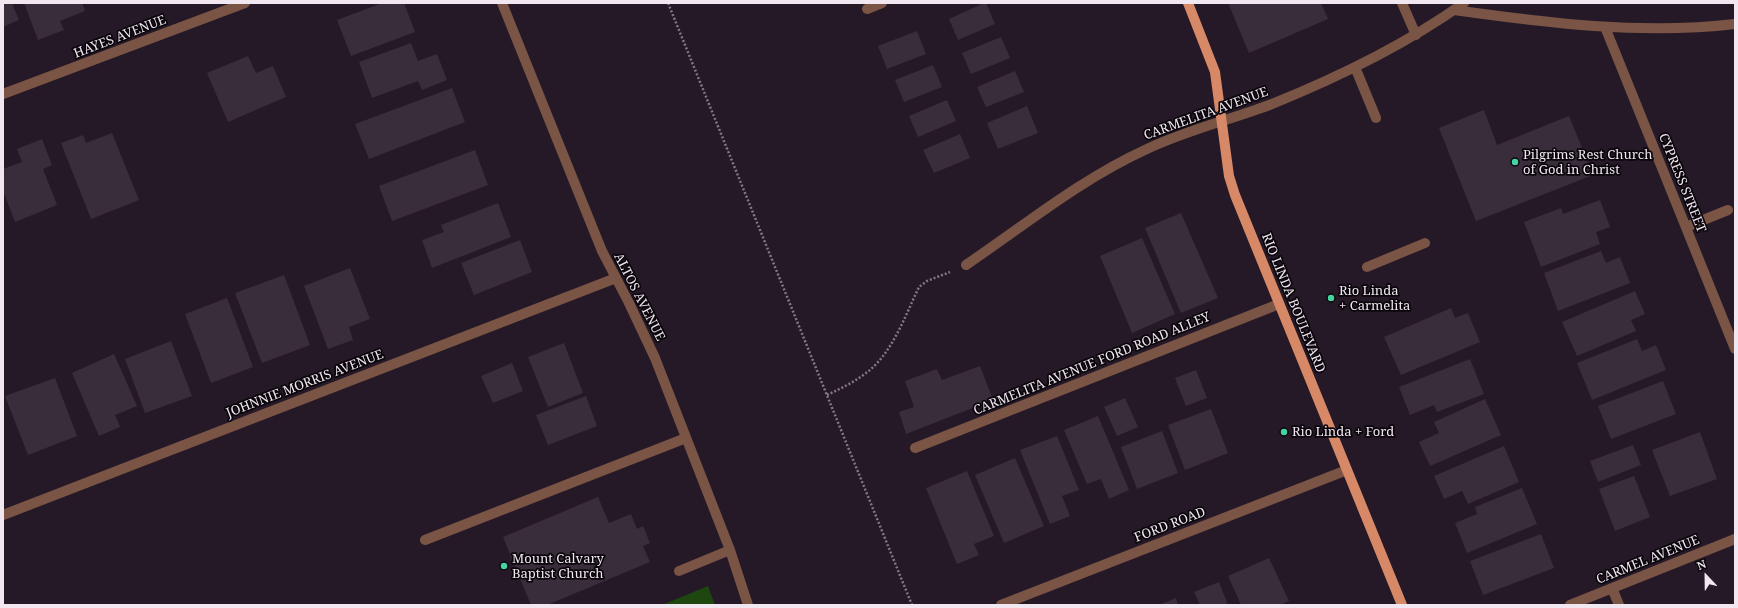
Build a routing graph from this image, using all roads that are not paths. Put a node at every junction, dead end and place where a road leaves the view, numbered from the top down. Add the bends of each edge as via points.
1 (245, 3) edge
2 (502, 3) edge
3 (882, 3) edge
4 (1188, 3) edge
5 (1402, 3) edge
6 (1464, 3) edge
7 (867, 9) dead end
8 (1454, 10) junction
9 (1735, 24) edge
10 (1605, 27) junction
11 (1416, 35) junction
12 (1355, 67) junction
13 (3, 94) edge
14 (1376, 118) dead end
15 (1222, 120) junction
16 (1728, 210) dead end
17 (1686, 227) junction
18 (1425, 243) dead end
19 (966, 265) road end
20 (1367, 267) dead end
21 (616, 278) junction
22 (1279, 304) junction
23 (1735, 349) edge
24 (686, 438) junction
25 (915, 448) dead end
26 (1347, 470) junction
27 (3, 515) edge
28 (1735, 539) edge
29 (425, 540) dead end
30 (730, 550) junction
31 (679, 571) dead end
32 (1612, 588) junction
33 (748, 605) edge
34 (1001, 605) edge
35 (1402, 605) edge
36 (1570, 605) edge
37 (1619, 605) edge

1 - 13 street, HAYES AVENUE
2 - 21 street, ALTOS AVENUE via 602,251
3 - 7 street
4 - 15 main road, RIO LINDA BOULEVARD via 1215,72
5 - 11 street
6 - 8 street, CARMELITA AVENUE
8 - 10 street
8 - 11 street, CARMELITA AVENUE
9 - 10 street via 1664,28
10 - 17 street, CYPRESS STREET
11 - 12 street, CARMELITA AVENUE
12 - 14 street
12 - 15 street, CARMELITA AVENUE via 1270,104
15 - 19 street, CARMELITA AVENUE via 1147,149 1108,169 1052,203 1018,230
15 - 22 main road, RIO LINDA BOULEVARD via 1228,176
16 - 17 street
17 - 23 street, CYPRESS STREET
18 - 20 street
21 - 24 street, ALTOS AVENUE via 655,358
21 - 27 street, JOHNNIE MORRIS AVENUE
22 - 25 street, CARMELITA AVENUE FORD ROAD ALLEY
22 - 26 main road, RIO LINDA BOULEVARD
24 - 29 street
24 - 30 street, ALTOS AVENUE
26 - 34 street, FORD ROAD
26 - 35 main road, RIO LINDA BOULEVARD
28 - 32 street, CARMEL AVENUE
30 - 31 street
30 - 33 street, ALTOS AVENUE
32 - 36 street, CARMEL AVENUE
32 - 37 street

